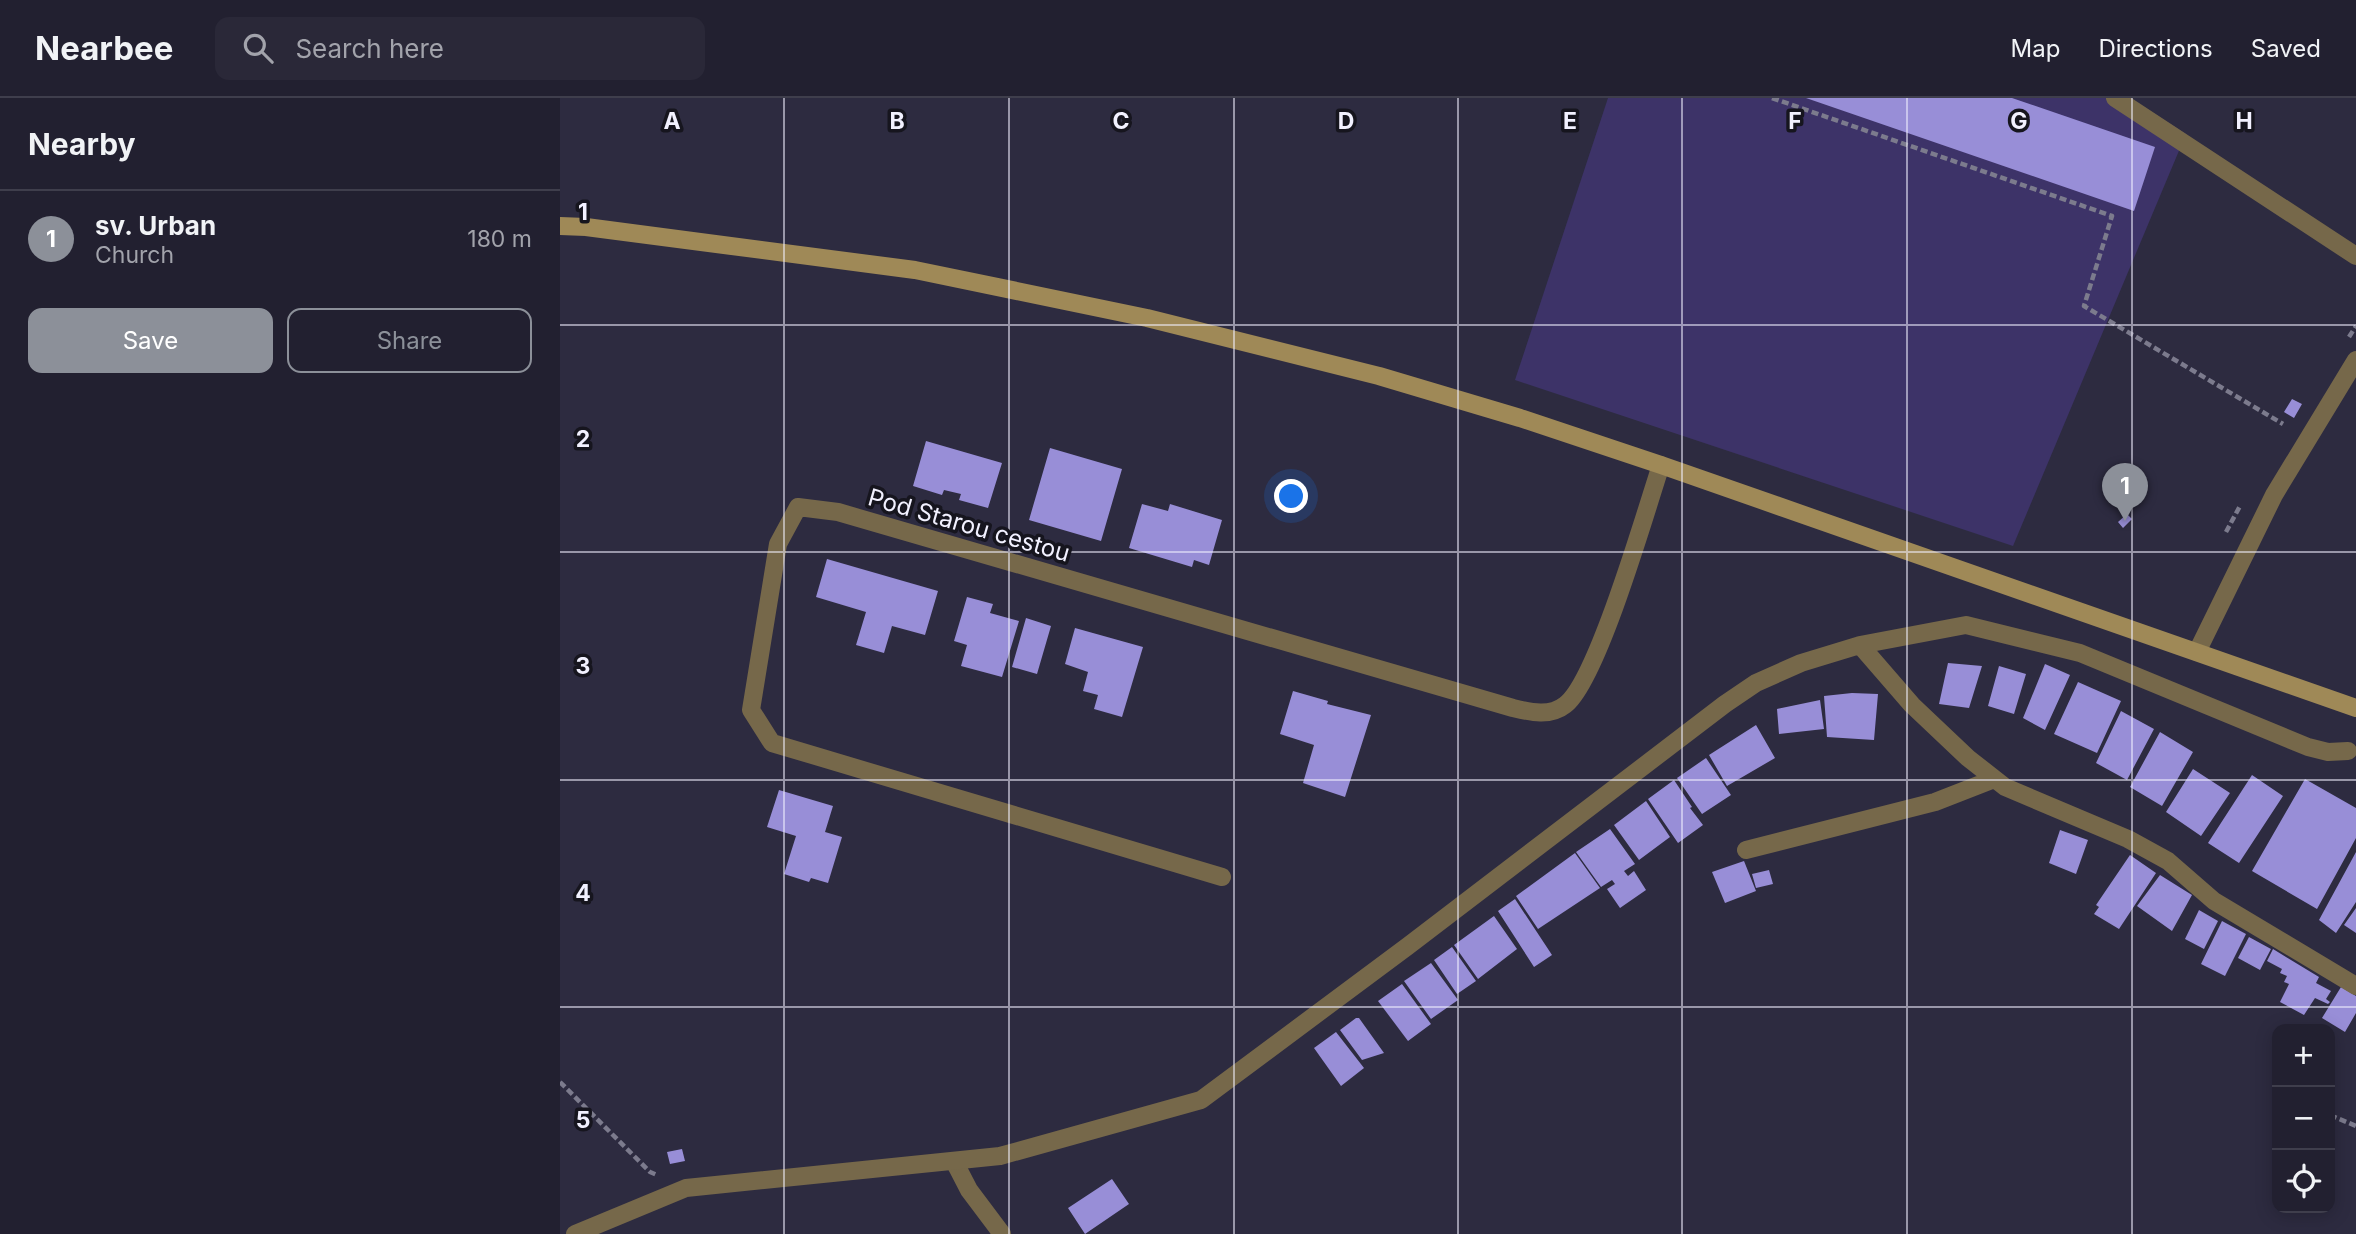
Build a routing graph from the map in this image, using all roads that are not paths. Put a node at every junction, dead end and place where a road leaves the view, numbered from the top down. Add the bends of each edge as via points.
1 (2115, 98) edge
2 (560, 226) edge
3 (2356, 256) edge
4 (2356, 360) edge
5 (1661, 465) junction
6 (1860, 645) junction
7 (2197, 652) junction
8 (2356, 708) edge
9 (2353, 750) edge
10 (1994, 779) junction
11 (1746, 850) dead end
12 (1222, 877) dead end
13 (2356, 986) edge
14 (954, 1161) junction
15 (575, 1234) edge
16 (1002, 1234) edge

1 - 3 street
2 - 5 main road via 915,270 1147,318 1379,376
4 - 7 street via 2274,495
5 - 7 main road
5 - 12 street, Pod Starou cestou via 1591,666 1573,699 1548,713 1513,708 838,512 798,508 778,544 751,710 772,743
6 - 9 street via 1966,625 2080,653 2308,747 2328,752
6 - 10 street via 1912,705
6 - 14 street via 1775,673 1725,704 1200,1100 1000,1156
7 - 8 main road
10 - 11 street via 1935,802
10 - 13 street via 2168,861 2214,901
14 - 15 street via 687,1188
14 - 16 street

